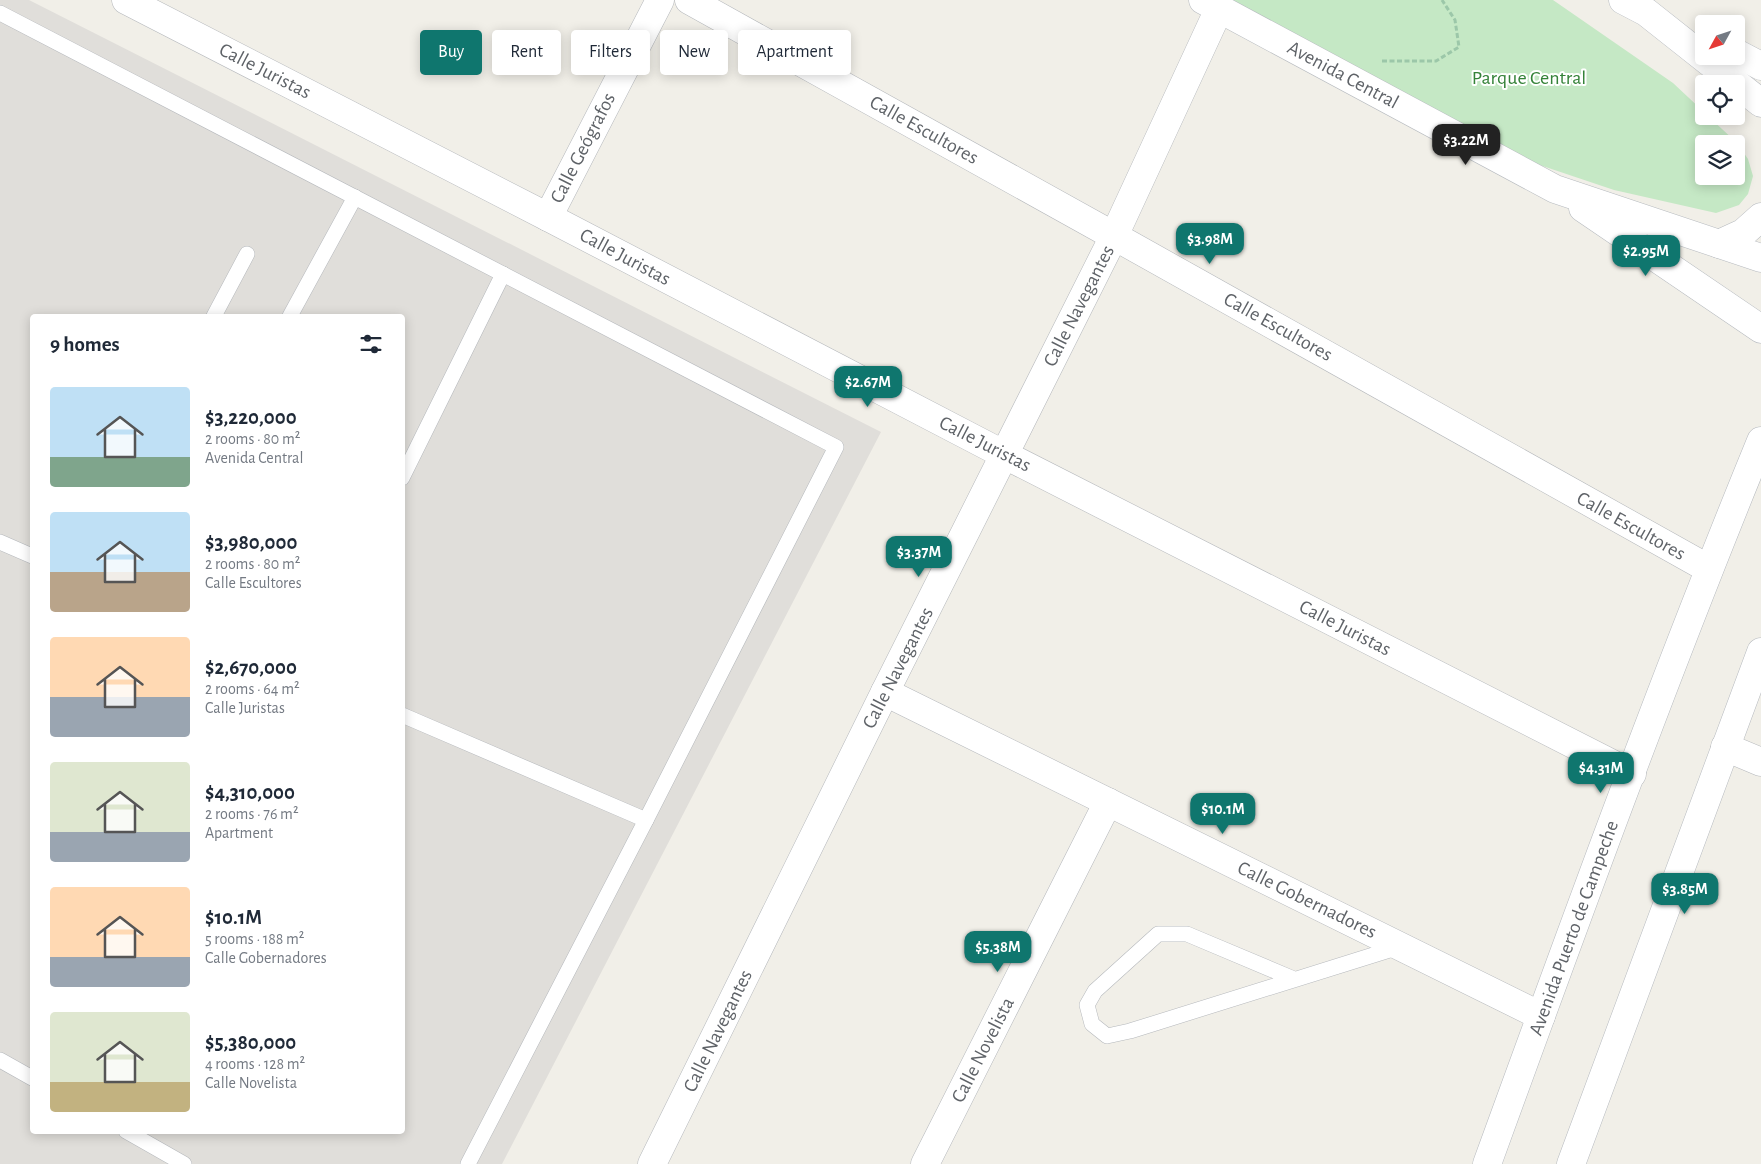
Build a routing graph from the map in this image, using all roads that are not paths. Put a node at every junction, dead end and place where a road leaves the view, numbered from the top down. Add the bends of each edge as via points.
1 (126, 0) edge
2 (660, 0) edge
3 (689, 0) edge
4 (1211, 4) edge
5 (1634, 6) edge
6 (0, 13) edge
7 (1695, 32) edge
8 (1761, 66) edge
9 (1734, 75) edge
10 (1745, 86) edge
11 (1745, 92) edge
12 (1761, 103) edge
13 (1761, 116) edge
14 (1555, 189) junction
15 (354, 196) junction
16 (1761, 216) edge
17 (548, 217) junction
18 (1114, 236) junction
19 (1719, 244) junction
20 (248, 254) dead end
21 (1761, 258) edge
22 (503, 274) junction
23 (215, 314) edge
24 (291, 314) edge
25 (1761, 329) edge
26 (1761, 441) edge
27 (1005, 455) junction
28 (405, 472) edge
29 (0, 542) edge
30 (30, 555) edge
31 (1709, 569) junction
32 (1761, 652) edge
33 (885, 692) junction
34 (405, 716) edge
35 (1725, 747) junction
36 (1761, 762) edge
37 (1632, 774) junction
38 (1108, 802) junction
39 (646, 820) junction
40 (1400, 946) junction
41 (1294, 979) junction
42 (1541, 1016) junction
43 (0, 1060) edge
44 (30, 1077) edge
45 (131, 1134) edge
46 (184, 1164) edge
47 (468, 1164) edge
48 (652, 1164) edge
49 (925, 1164) edge
50 (1487, 1164) edge
51 (1571, 1164) edge

1 - 17 street, Calle Juristas
2 - 17 street, Calle Geógrafos
3 - 18 street, Calle Escultores
4 - 14 street, Avenida Central
4 - 18 street, Calle Navegantes
5 - 7 street
5 - 9 street
6 - 15 lane
8 - 9 street
10 - 12 street
11 - 13 street
14 - 19 street, Avenida Central
14 - 25 street
15 - 22 lane
15 - 24 lane
16 - 19 street via 1743,233
17 - 27 street, Calle Juristas
18 - 27 street, Calle Navegantes
18 - 31 street, Calle Escultores
19 - 21 street, Avenida Central
20 - 23 lane
22 - 28 lane
22 - 39 lane via 836,447
26 - 31 street, Avenida Puerto de Campeche
27 - 33 street, Calle Navegantes
27 - 37 street, Calle Juristas
29 - 30 lane
31 - 37 street, Avenida Puerto de Campeche
32 - 35 street
33 - 38 street, Calle Gobernadores
33 - 48 street, Calle Navegantes
34 - 39 lane
35 - 36 street
35 - 51 street
37 - 42 street, Avenida Puerto de Campeche
38 - 40 street, Calle Gobernadores
38 - 49 street, Calle Novelista
39 - 47 lane
40 - 41 lane
40 - 42 street, Calle Gobernadores
41 - 41 lane via 1107,1036 1092,1024 1087,1005 1095,991 1158,934 1188,934
42 - 50 street, Avenida Puerto de Campeche
43 - 44 lane
45 - 46 lane

